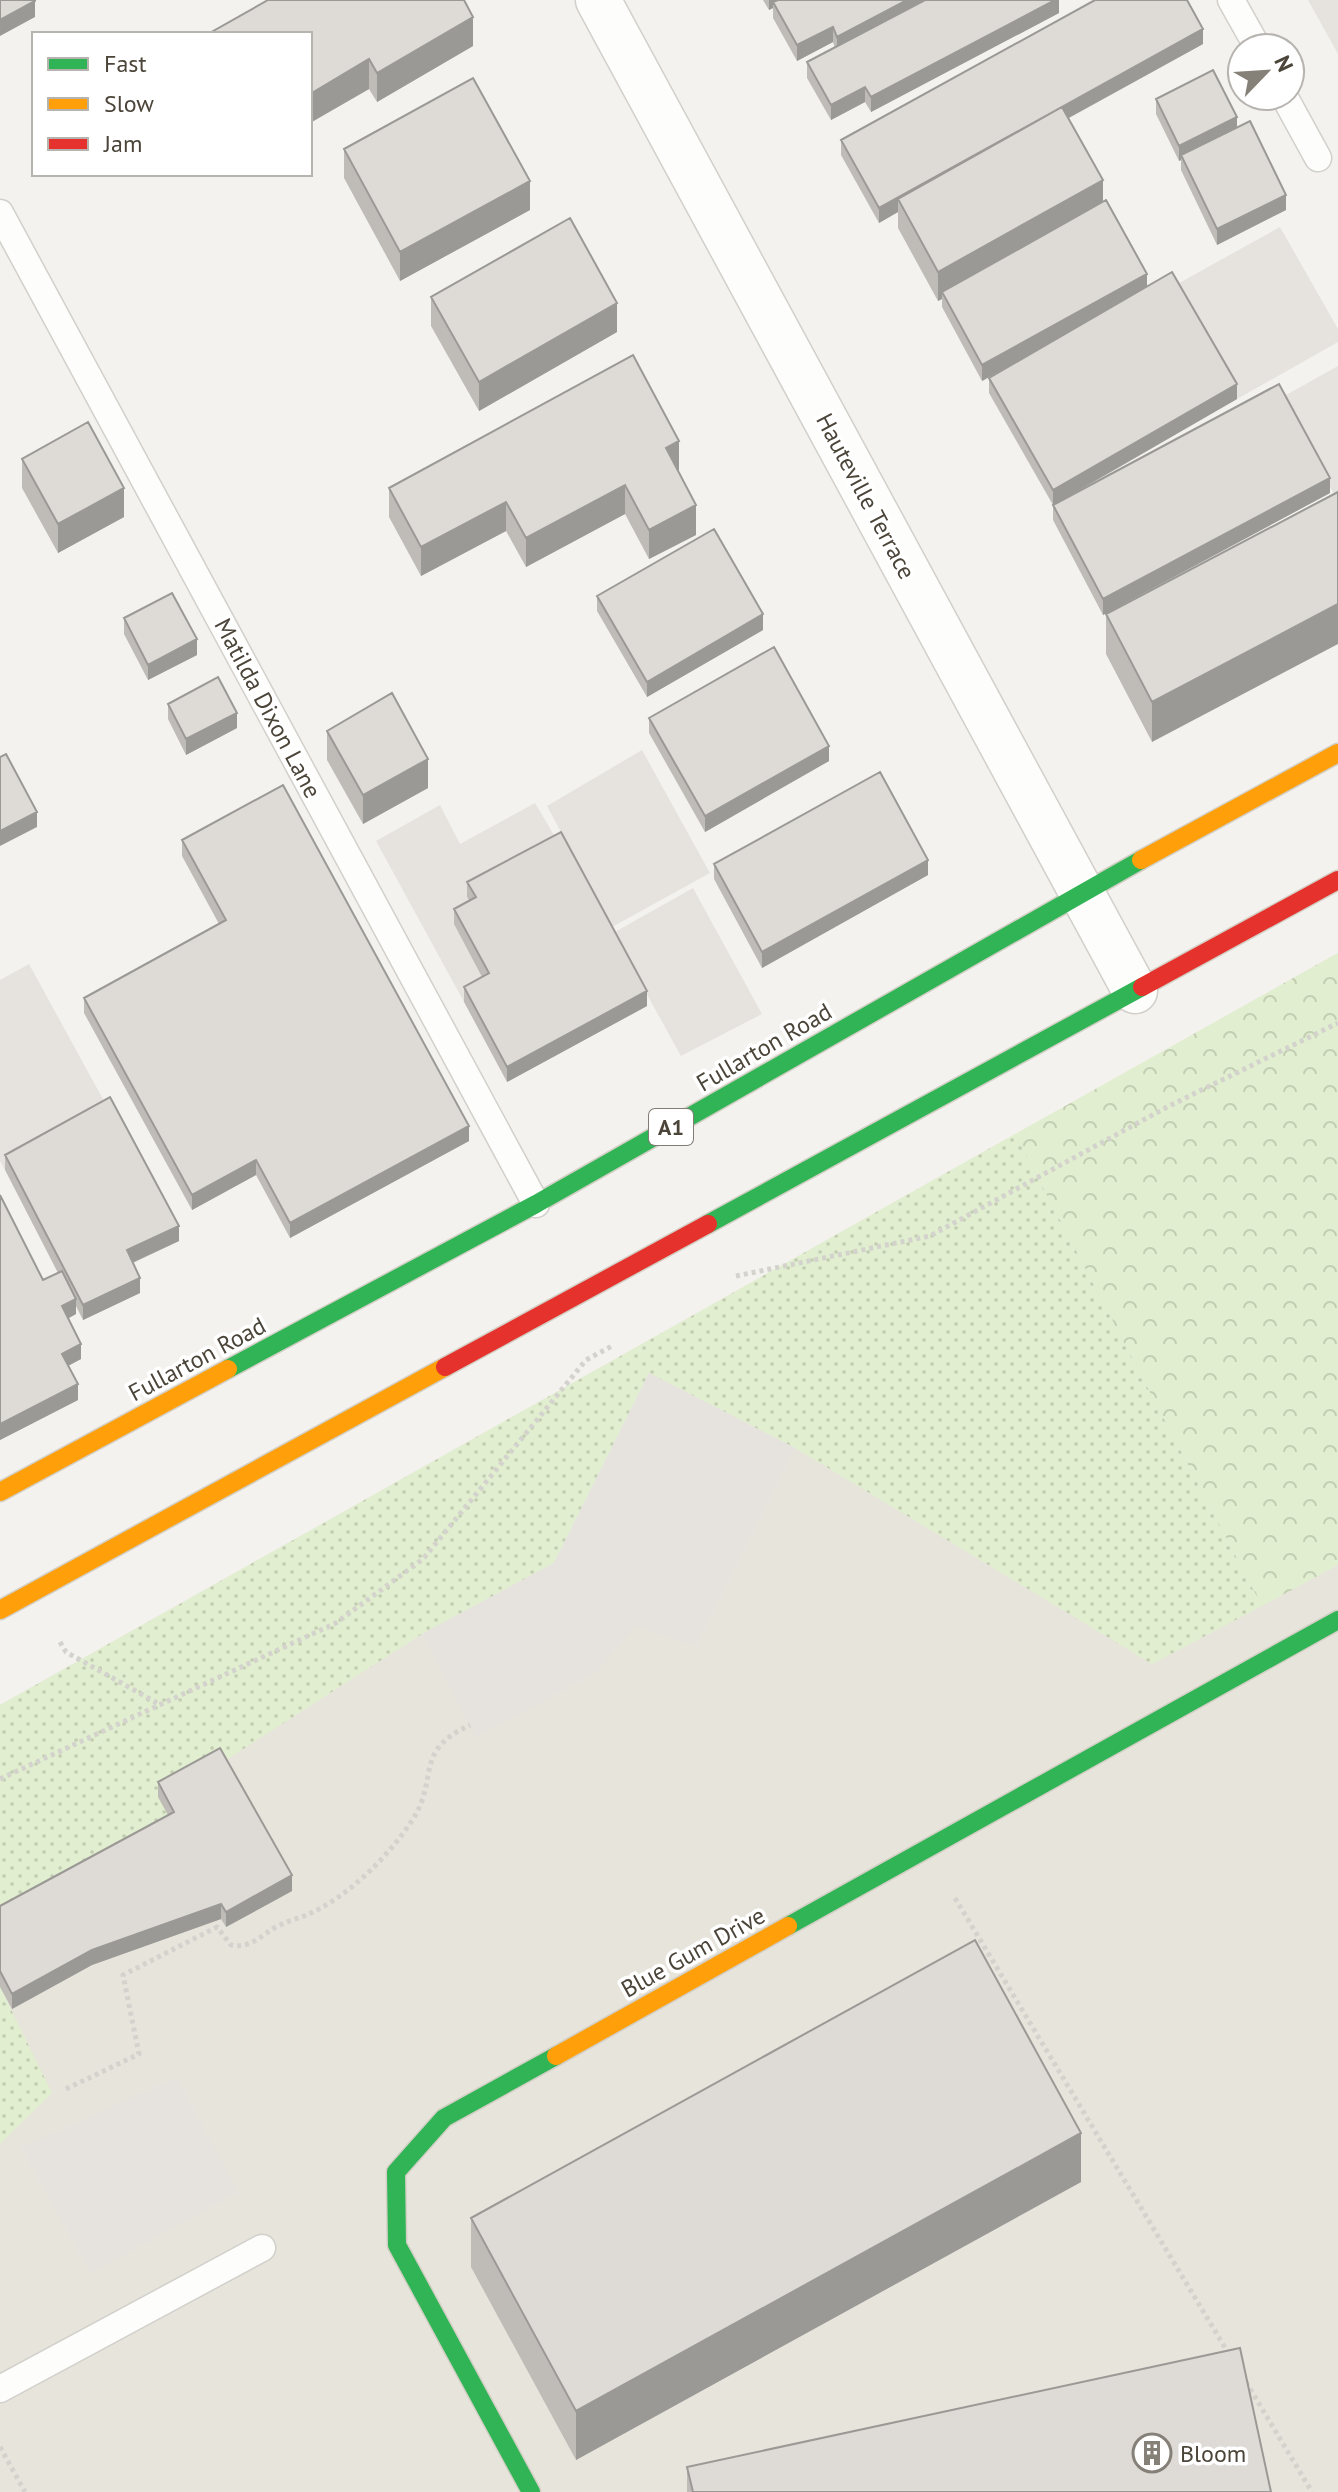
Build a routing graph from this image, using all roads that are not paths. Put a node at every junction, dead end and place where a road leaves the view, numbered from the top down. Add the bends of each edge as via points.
1 (598, 0) edge
2 (1231, 0) edge
3 (1249, 32) edge
4 (1293, 112) edge
5 (1318, 158) dead end
6 (0, 213) edge
7 (1338, 753) edge
8 (1338, 880) edge
9 (1082, 893) junction
10 (1135, 991) junction
11 (536, 1204) junction
12 (0, 1492) edge
13 (0, 1610) edge
14 (1338, 1620) edge
15 (262, 2248) dead end
16 (0, 2389) edge
17 (531, 2492) edge

1 - 9 street, Hauteville Terrace
2 - 3 lane
4 - 5 lane
6 - 11 lane, Matilda Dixon Lane
7 - 9 main road, Fullarton Road / A1
8 - 10 main road
9 - 10 street, Hauteville Terrace
9 - 11 main road, Fullarton Road / A1
10 - 13 main road
11 - 12 main road, Fullarton Road / A1
14 - 17 main road, Blue Gum Drive via 444,2118 396,2172 397,2245
15 - 16 lane

